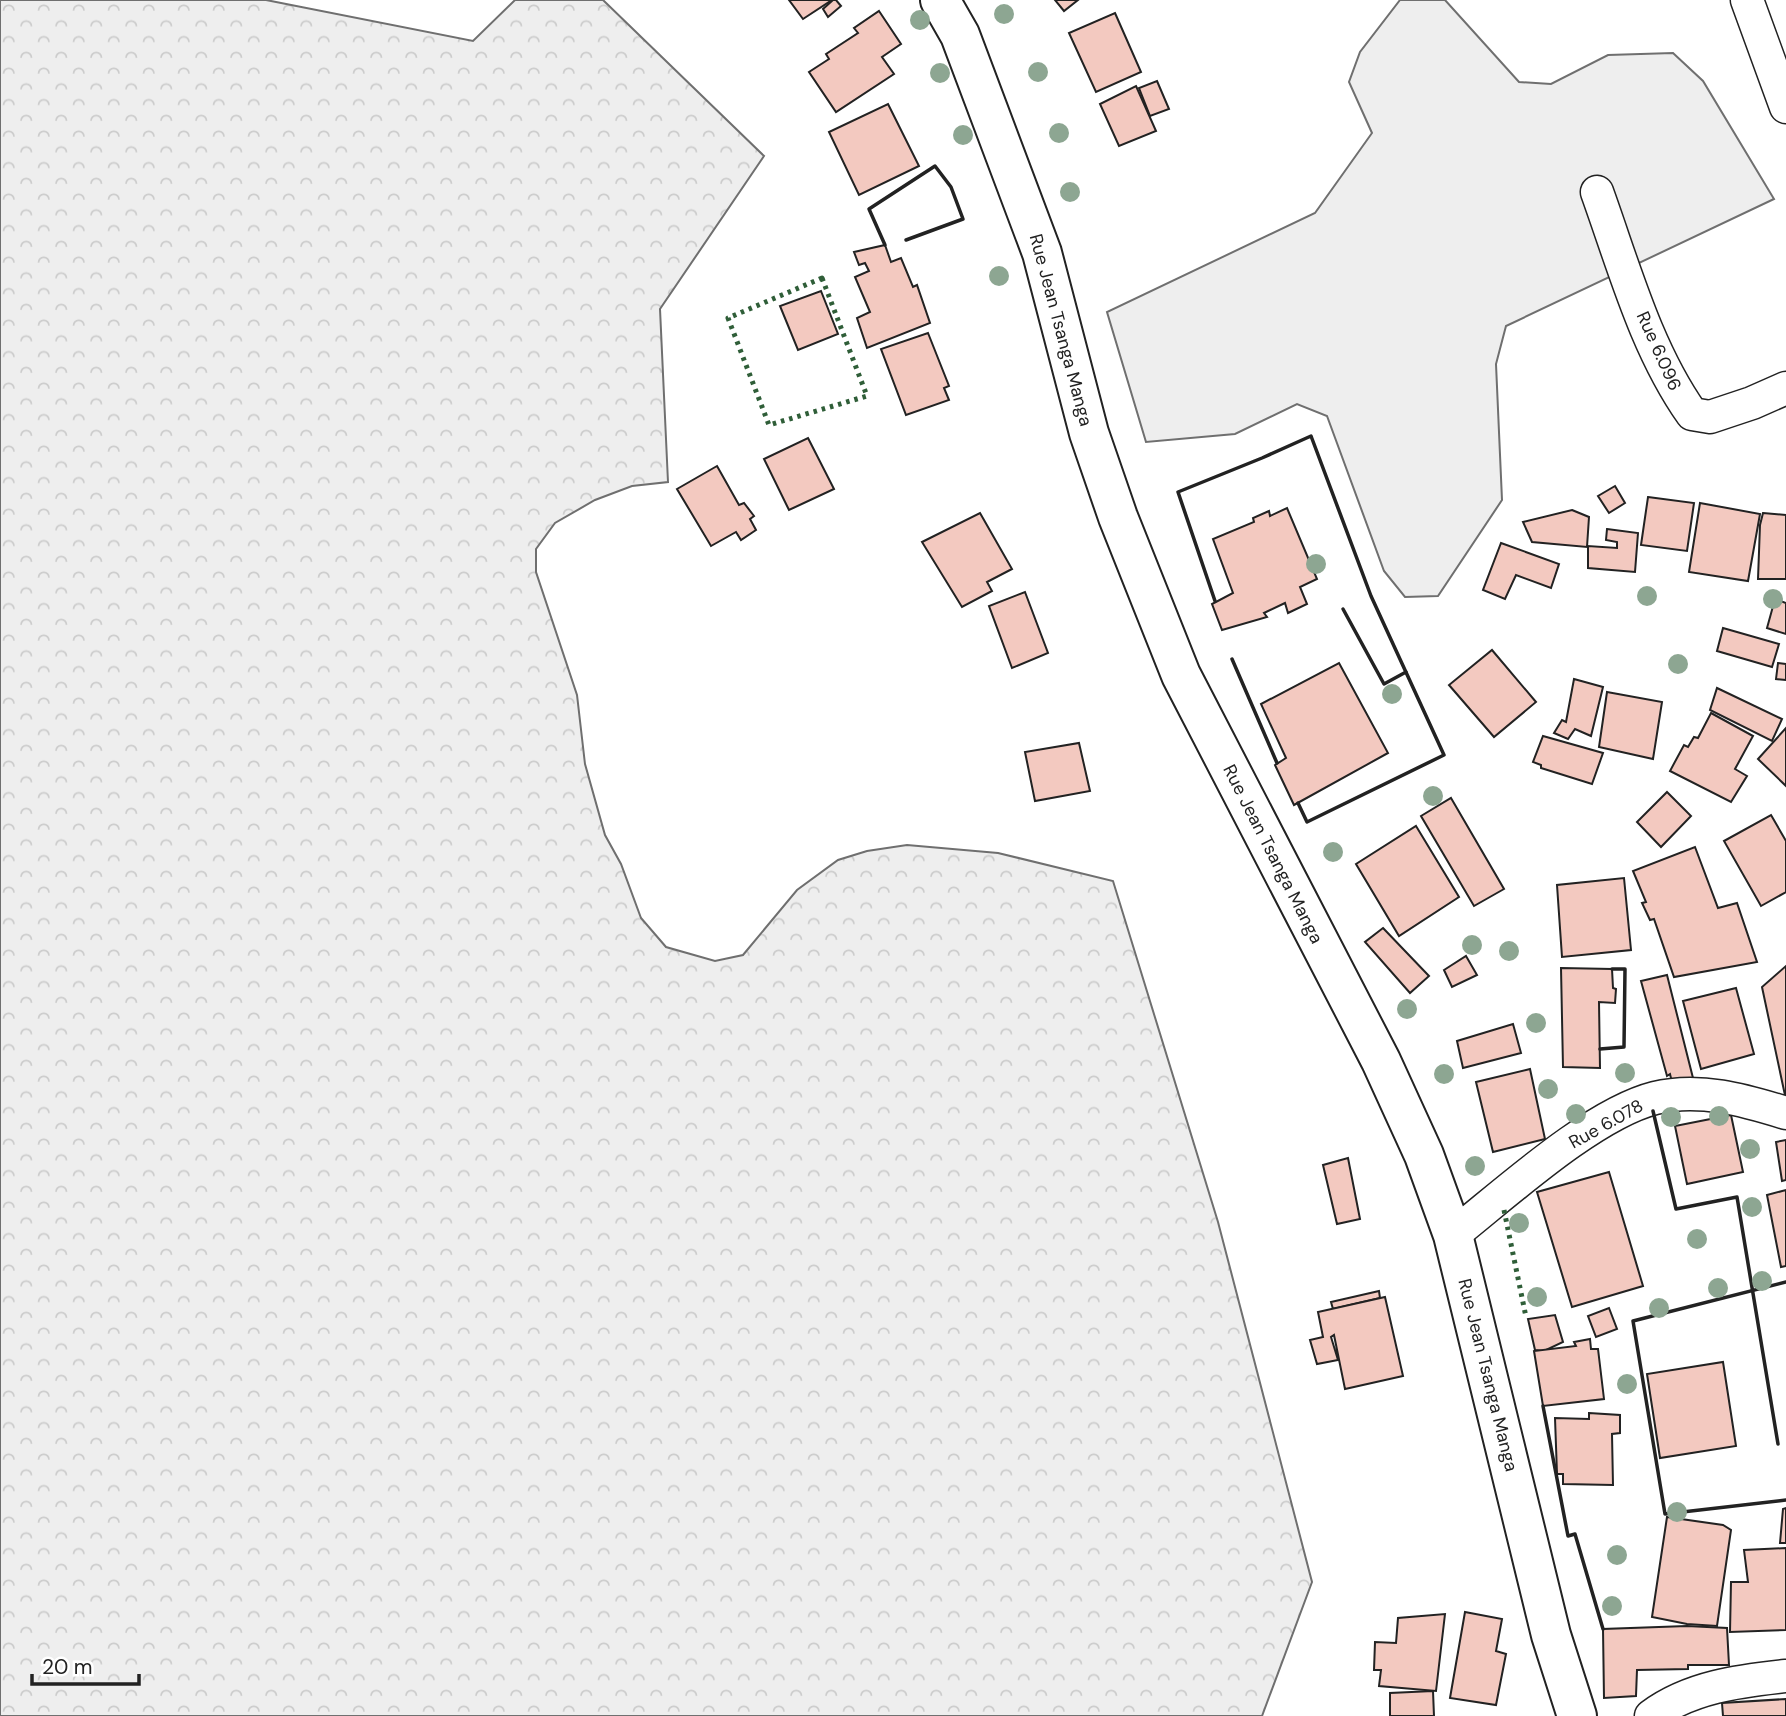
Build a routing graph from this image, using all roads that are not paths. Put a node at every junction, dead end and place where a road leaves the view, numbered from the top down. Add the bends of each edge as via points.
1 (940, 0) edge
2 (1747, 0) edge
3 (1786, 107) edge
4 (1597, 192) dead end
5 (1786, 388) edge
6 (1786, 1112) edge
7 (1454, 1235) junction
8 (1786, 1676) edge
9 (1577, 1716) edge
10 (1651, 1716) edge

1 - 7 street, Rue Jean Tsanga Manga via 960,35 1042,253 1089,433 1181,675 1381,1061
2 - 3 street
4 - 5 street, Rue 6.096 via 1646,327 1672,386 1692,414 1710,417
6 - 7 street, Rue 6.078 via 1732,1097 1655,1098 1596,1126
7 - 9 street, Rue Jean Tsanga Manga via 1551,1635
8 - 10 street via 1719,1686 1671,1701

